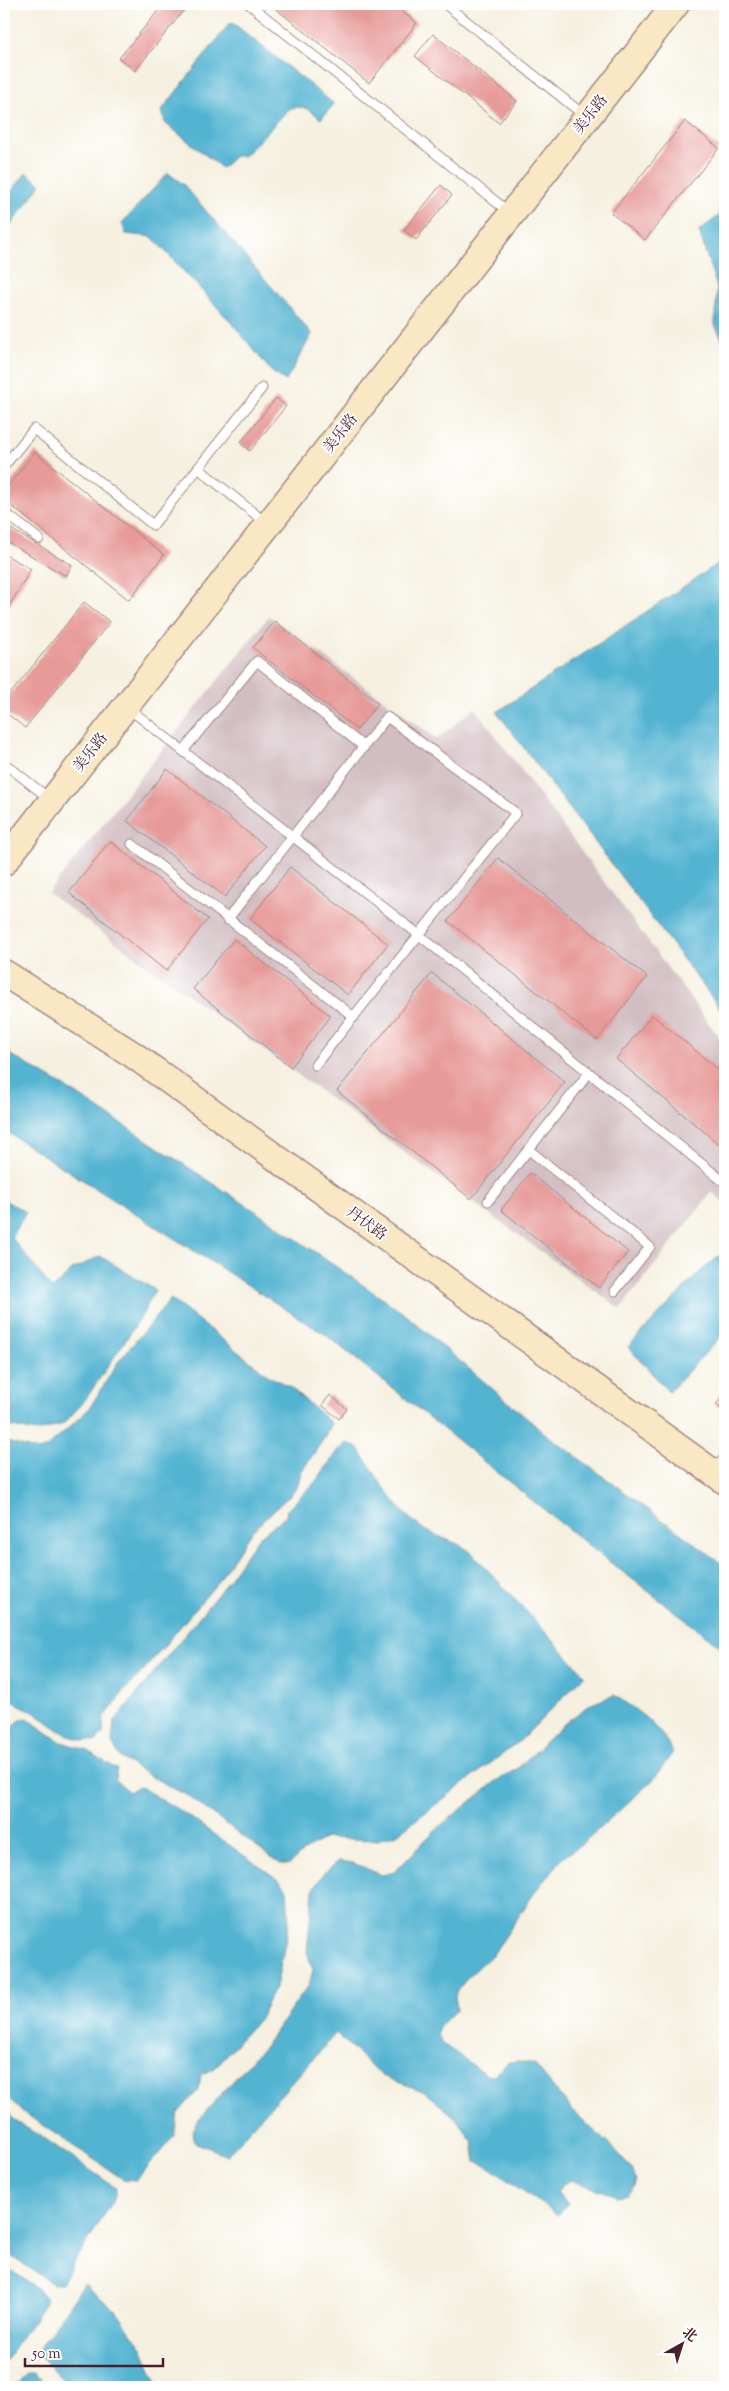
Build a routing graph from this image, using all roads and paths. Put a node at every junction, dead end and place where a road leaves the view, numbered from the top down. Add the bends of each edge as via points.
1 (250, 4) edge
2 (444, 4) edge
3 (675, 4) edge
4 (587, 117) junction
5 (511, 214) junction
6 (262, 388) dead end
7 (4, 466) edge
8 (198, 468) junction
9 (4, 512) edge
10 (268, 524) junction
11 (40, 539) dead end
12 (126, 706) junction
13 (364, 747) junction
14 (183, 751) junction
15 (4, 763) edge
16 (52, 800) junction
17 (293, 837) junction
18 (132, 844) dead end
19 (4, 862) edge
20 (227, 920) junction
21 (418, 934) junction
22 (4, 973) edge
23 (354, 1017) junction
24 (315, 1064) dead end
25 (589, 1073) junction
26 (528, 1150) junction
27 (724, 1182) edge
28 (488, 1200) dead end
29 (616, 1291) dead end
30 (721, 1470) edge

1 - 5 lane
2 - 4 lane
3 - 4 street, 美乐路
4 - 5 street, 美乐路
5 - 10 street, 美乐路
6 - 8 lane
7 - 8 lane via 34,429 153,524
8 - 10 lane
9 - 11 lane
10 - 12 street, 美乐路
12 - 14 lane
12 - 16 street, 美乐路
13 - 14 lane via 257,661
13 - 17 lane
13 - 21 lane via 387,717 516,813
14 - 17 lane
15 - 16 lane
16 - 19 street, 美乐路
17 - 20 lane
17 - 21 lane
18 - 20 lane
20 - 23 lane
21 - 23 lane
21 - 25 lane
22 - 30 street, 丹伏路 via 132,1054
23 - 24 lane
25 - 26 lane
25 - 27 lane
26 - 28 lane
26 - 29 lane via 650,1246

